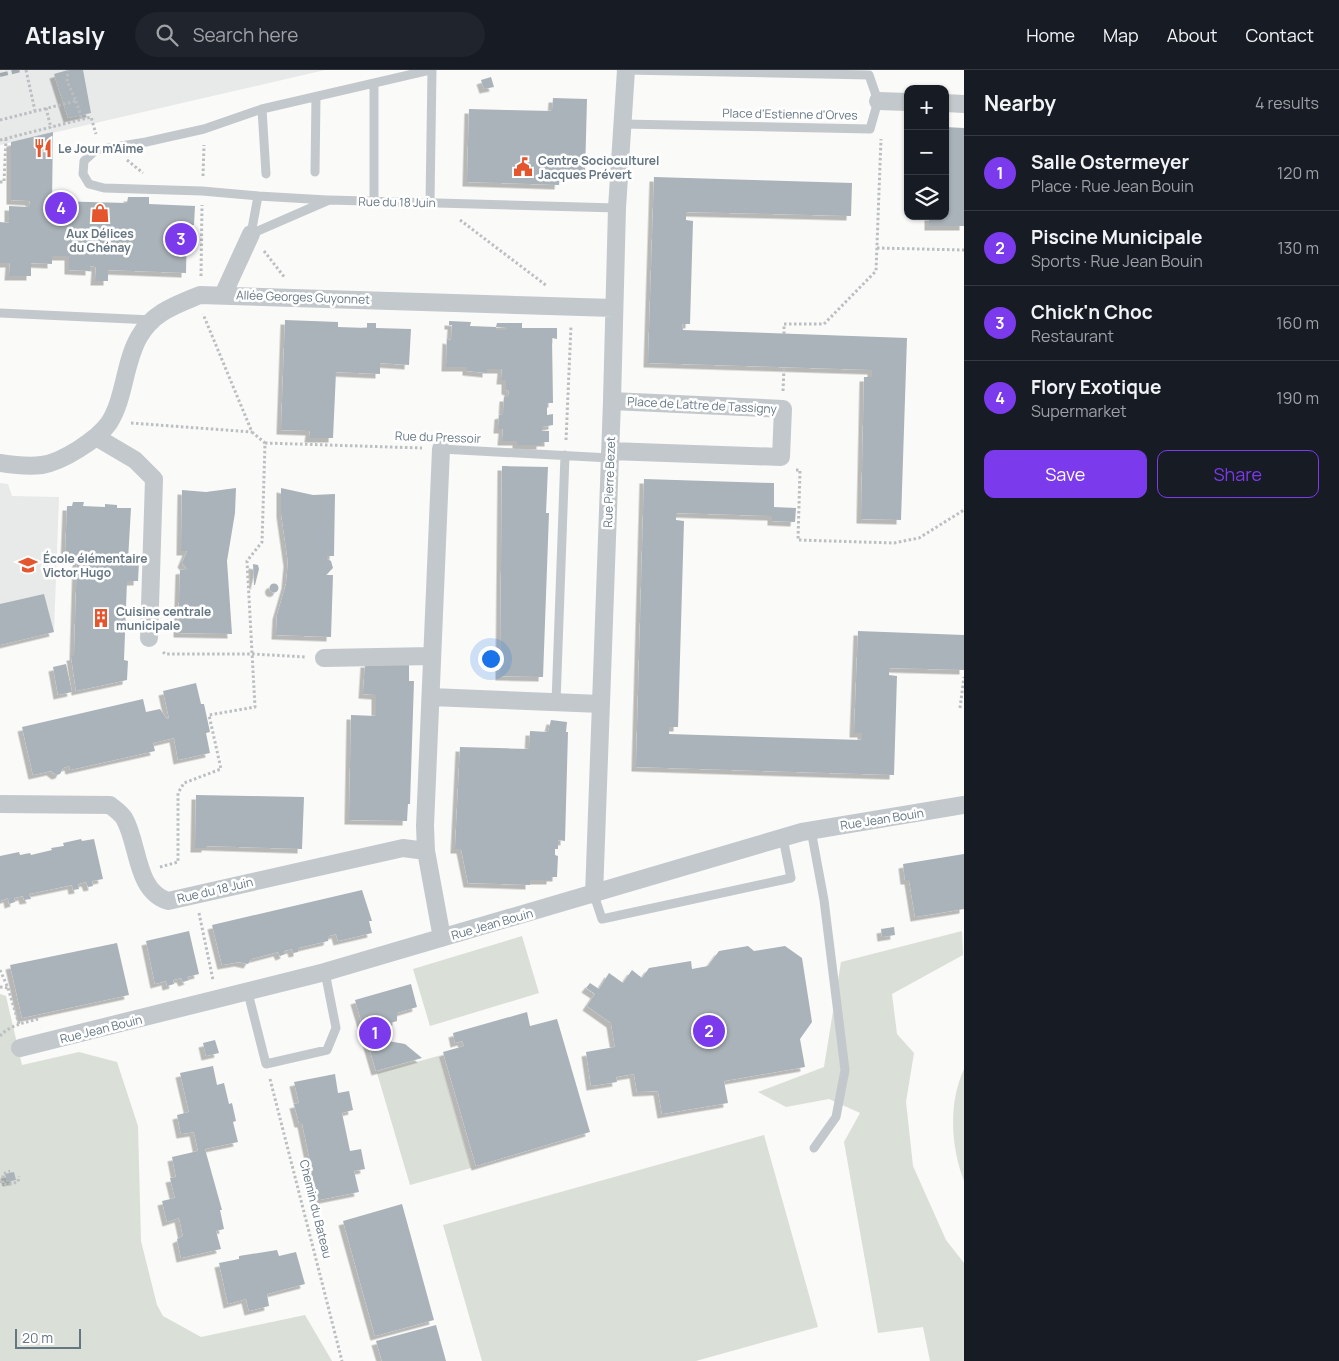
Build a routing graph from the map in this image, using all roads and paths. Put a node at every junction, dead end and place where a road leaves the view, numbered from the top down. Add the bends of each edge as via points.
1 (26, 70) edge
2 (68, 70) edge
3 (431, 70) edge
4 (626, 70) edge
5 (374, 83) junction
6 (316, 97) junction
7 (76, 101) junction
8 (878, 101) junction
9 (904, 102) edge
10 (949, 103) edge
11 (964, 104) edge
12 (46, 108) junction
13 (262, 110) junction
14 (36, 111) junction
15 (0, 120) edge
16 (82, 120) junction
17 (622, 124) junction
18 (51, 128) junction
19 (204, 129) junction
20 (881, 138) dead end
21 (6, 139) junction
22 (0, 140) edge
23 (101, 149) junction
24 (315, 172) dead end
25 (266, 174) dead end
26 (0, 182) edge
27 (165, 190) junction
28 (202, 191) junction
29 (258, 196) junction
30 (329, 200) junction
31 (374, 201) junction
32 (430, 202) junction
33 (617, 208) junction
34 (250, 234) junction
35 (877, 248) junction
36 (964, 250) edge
37 (200, 295) junction
38 (223, 295) junction
39 (289, 297) junction
40 (613, 308) junction
41 (0, 313) edge
42 (152, 320) junction
43 (784, 334) dead end
44 (612, 401) junction
45 (127, 425) dead end
46 (252, 432) junction
47 (96, 437) junction
48 (265, 443) junction
49 (441, 449) junction
50 (610, 454) junction
51 (565, 455) junction
52 (781, 457) junction
53 (0, 463) edge
54 (964, 510) edge
55 (149, 638) joint
56 (253, 654) junction
57 (432, 656) junction
58 (324, 658) joint
59 (964, 677) edge
60 (431, 697) junction
61 (556, 702) junction
62 (601, 704) junction
63 (960, 708) dead end
64 (0, 804) edge
65 (964, 806) edge
66 (811, 830) junction
67 (783, 838) junction
68 (426, 850) junction
69 (142, 871) junction
70 (594, 895) junction
71 (199, 915) dead end
72 (442, 938) junction
73 (0, 970) edge
74 (325, 972) junction
75 (0, 987) edge
76 (8, 988) junction
77 (248, 993) junction
78 (217, 1000) junction
79 (38, 1019) dead end
80 (19, 1024) junction
81 (0, 1035) edge
82 (20, 1048) dead end
83 (266, 1064) junction
84 (814, 1148) dead end
85 (10, 1171) dead end
86 (19, 1176) dead end
87 (2, 1182) edge
88 (342, 1361) edge

1 - 14 path
2 - 7 path via 67,81
3 - 5 lane
3 - 32 lane
4 - 8 lane via 869,75
4 - 17 street, Rue Pierre Bezet
5 - 6 lane
5 - 31 lane
6 - 13 lane
6 - 24 lane
7 - 12 path
7 - 16 path
8 - 9 street
8 - 17 lane, Place d'Estienne d'Orves via 870,128
10 - 11 street
12 - 14 path
12 - 18 path
13 - 19 lane
13 - 25 lane
14 - 15 path
16 - 18 path
16 - 23 path via 91,117
17 - 33 street, Rue Pierre Bezet
18 - 21 path
19 - 23 lane
19 - 28 path
20 - 35 path
21 - 22 path
21 - 26 path via 4,182
23 - 27 path via 124,158
23 - 27 lane via 84,161 83,174 90,184 104,188
27 - 28 lane
28 - 29 lane
28 - 37 path
29 - 30 lane
29 - 34 lane
30 - 31 lane, Rue du 18 Juin
30 - 34 lane, Rue du 18 Juin
31 - 32 lane, Rue du 18 Juin
32 - 33 lane, Rue du 18 Juin
33 - 40 street, Rue Pierre Bezet
34 - 38 street
34 - 39 path via 286,278
35 - 36 path
35 - 43 path via 876,271 824,324 784,324
37 - 38 street, Allée Georges Guyonnet
37 - 42 street, Allée Georges Guyonnet via 160,312
37 - 46 path via 200,307
38 - 39 street, Allée Georges Guyonnet
39 - 40 street, Allée Georges Guyonnet
40 - 44 street, Rue Pierre Bezet
41 - 42 lane
42 - 47 street via 138,337 109,423
44 - 50 street, Rue Pierre Bezet
44 - 52 street, Place de Lattre de Tassigny via 783,409
45 - 46 path via 135,422
46 - 48 path
47 - 53 street via 77,450 43,465
47 - 55 street via 135,460 154,479
48 - 49 path, Rue du Pressoir
48 - 56 path via 262,542 247,562
49 - 51 lane, Rue du Pressoir
49 - 57 street
50 - 51 lane, Rue du Pressoir
50 - 52 street
50 - 62 street, Rue Pierre Bezet
51 - 61 lane
52 - 54 path via 781,470 800,470 798,540 894,543 919,538
55 - 56 path via 165,654
56 - 58 path
56 - 69 path via 255,707 209,715 221,769 184,783 178,793 178,862
57 - 58 street
57 - 60 street
59 - 63 path
60 - 61 street
60 - 68 street
61 - 62 street
62 - 70 street, Rue Pierre Bezet
64 - 69 street, Rue du 18 Juin via 110,805 123,816 129,827
65 - 66 street, Rue Jean Bouin
66 - 67 street, Rue Jean Bouin
66 - 84 lane via 824,900 845,1070 836,1117
67 - 70 street, Rue Jean Bouin
67 - 70 lane via 791,878 602,919
68 - 69 street, Rue du 18 Juin via 403,848 168,901 155,895
68 - 72 street
70 - 72 street, Rue Jean Bouin
71 - 78 path
72 - 74 street, Rue Jean Bouin
73 - 76 path
74 - 77 street, Rue Jean Bouin
74 - 83 lane via 336,1028 327,1050
75 - 76 path
76 - 80 path
77 - 78 street, Rue Jean Bouin
77 - 83 lane
78 - 82 street, Rue Jean Bouin
79 - 80 path
80 - 81 path
83 - 88 path, Chemin du Bateau
85 - 87 path via 3,1174
86 - 87 path via 16,1183

